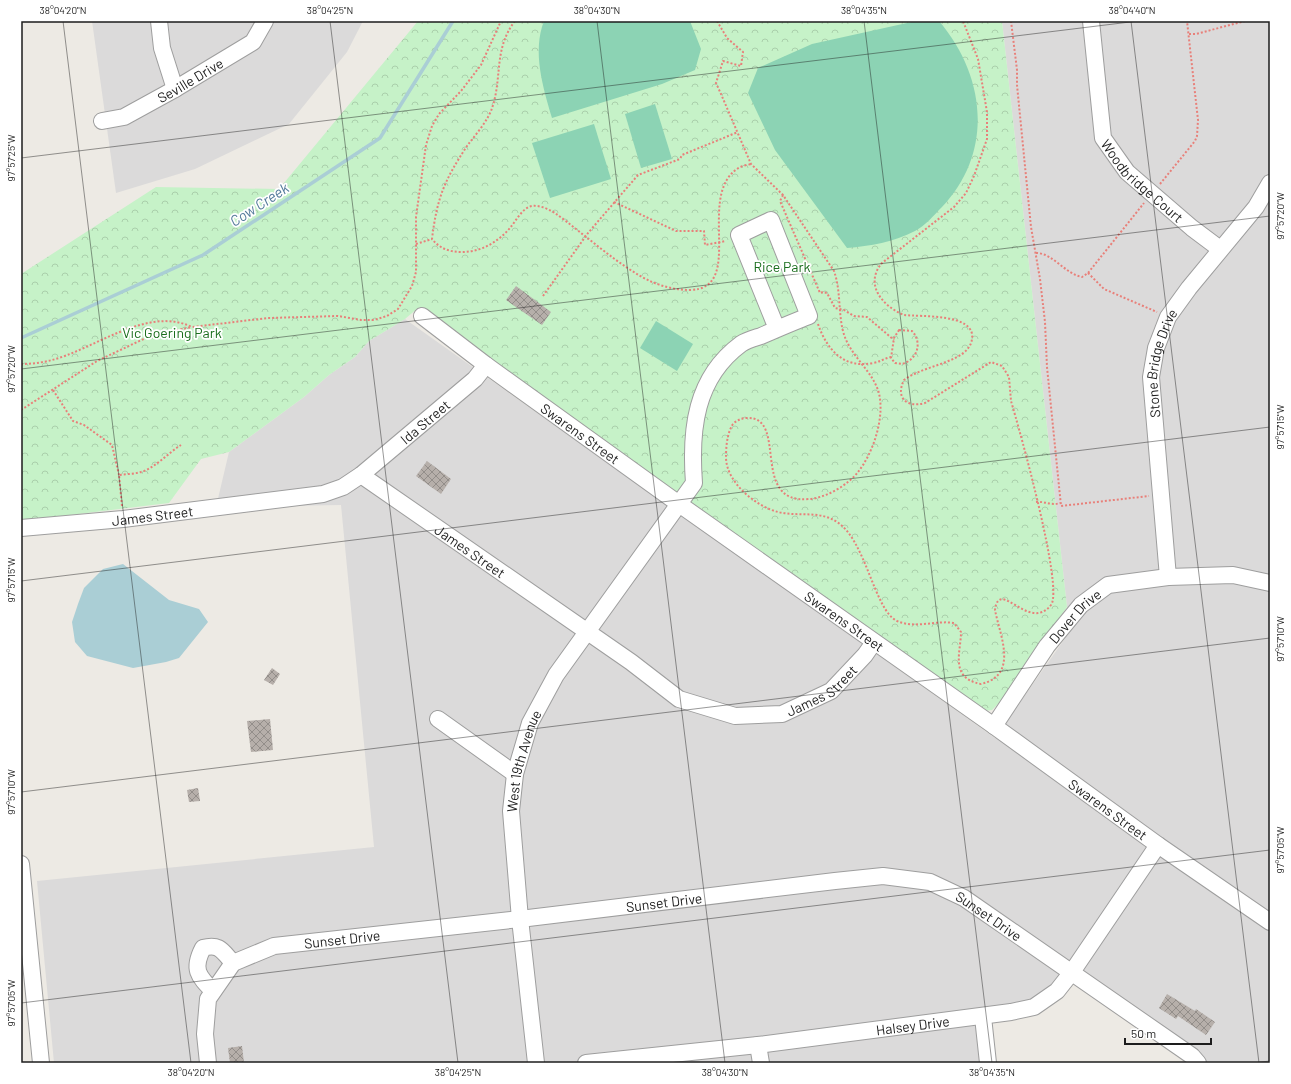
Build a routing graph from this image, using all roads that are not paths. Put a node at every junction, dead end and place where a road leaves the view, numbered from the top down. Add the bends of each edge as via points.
1 (159, 21) edge
2 (265, 21) edge
3 (1091, 21) edge
4 (175, 89) junction
5 (102, 121) dead end
6 (1270, 183) edge
7 (1220, 249) junction
8 (422, 316) dead end
9 (776, 329) junction
10 (486, 365) junction
11 (361, 475) junction
12 (679, 504) junction
13 (21, 528) edge
14 (1168, 577) junction
15 (1270, 583) edge
16 (587, 631) junction
17 (874, 642) junction
18 (438, 719) dead end
19 (994, 726) junction
20 (515, 774) junction
21 (1158, 845) junction
22 (21, 864) edge
23 (520, 920) junction
24 (1270, 922) edge
25 (233, 962) junction
26 (1072, 972) junction
27 (213, 991) junction
28 (983, 1017) junction
29 (758, 1045) junction
30 (41, 1063) edge
31 (208, 1063) edge
32 (536, 1063) edge
33 (586, 1063) edge
34 (761, 1063) edge
35 (988, 1063) edge
36 (1198, 1063) edge

1 - 4 street via 162,48
2 - 4 street, Seville Drive via 253,42
3 - 7 street, Woodbridge Court via 1103,138 1127,172
4 - 5 street, Seville Drive via 124,117
6 - 7 street, Stone Bridge Drive via 1256,207
7 - 14 street, Stone Bridge Drive via 1168,317 1156,348 1151,377
8 - 10 street, Swarens Street
9 - 9 street, West 19th Avenue via 809,316 771,220 739,235
9 - 12 street, West 19th Avenue via 742,344 714,370 698,404 692,450 694,483
10 - 11 street, Ida Street via 475,379
10 - 12 street, Swarens Street
11 - 13 street, James Street via 343,487 323,494 123,519
11 - 16 street, James Street
12 - 16 street, West 19th Avenue
12 - 17 street, Swarens Street
14 - 15 street, Dover Drive via 1233,575
14 - 19 street, Dover Drive via 1108,585 1081,605 1047,646
16 - 17 street, James Street via 679,698 735,716 782,714 831,690
16 - 20 street, West 19th Avenue via 556,675 530,723
17 - 19 street, Swarens Street
18 - 20 street
19 - 21 street, Swarens Street
20 - 23 street, West 19th Avenue via 511,811
21 - 24 street, Swarens Street
21 - 26 street, Halsey Drive
22 - 30 street
23 - 25 street, Sunset Drive via 274,946
23 - 26 street, Sunset Drive via 883,876 930,882 964,898
23 - 32 street, West 19th Avenue
25 - 27 street
25 - 27 street via 220,948 204,948 197,964 199,978
26 - 28 street, Halsey Drive via 1057,991 1034,1007
26 - 36 street, Sunset Drive via 1192,1056
27 - 31 street via 208,999 205,1034
28 - 29 street, Halsey Drive
28 - 35 street
29 - 33 street, Halsey Drive
29 - 34 street

